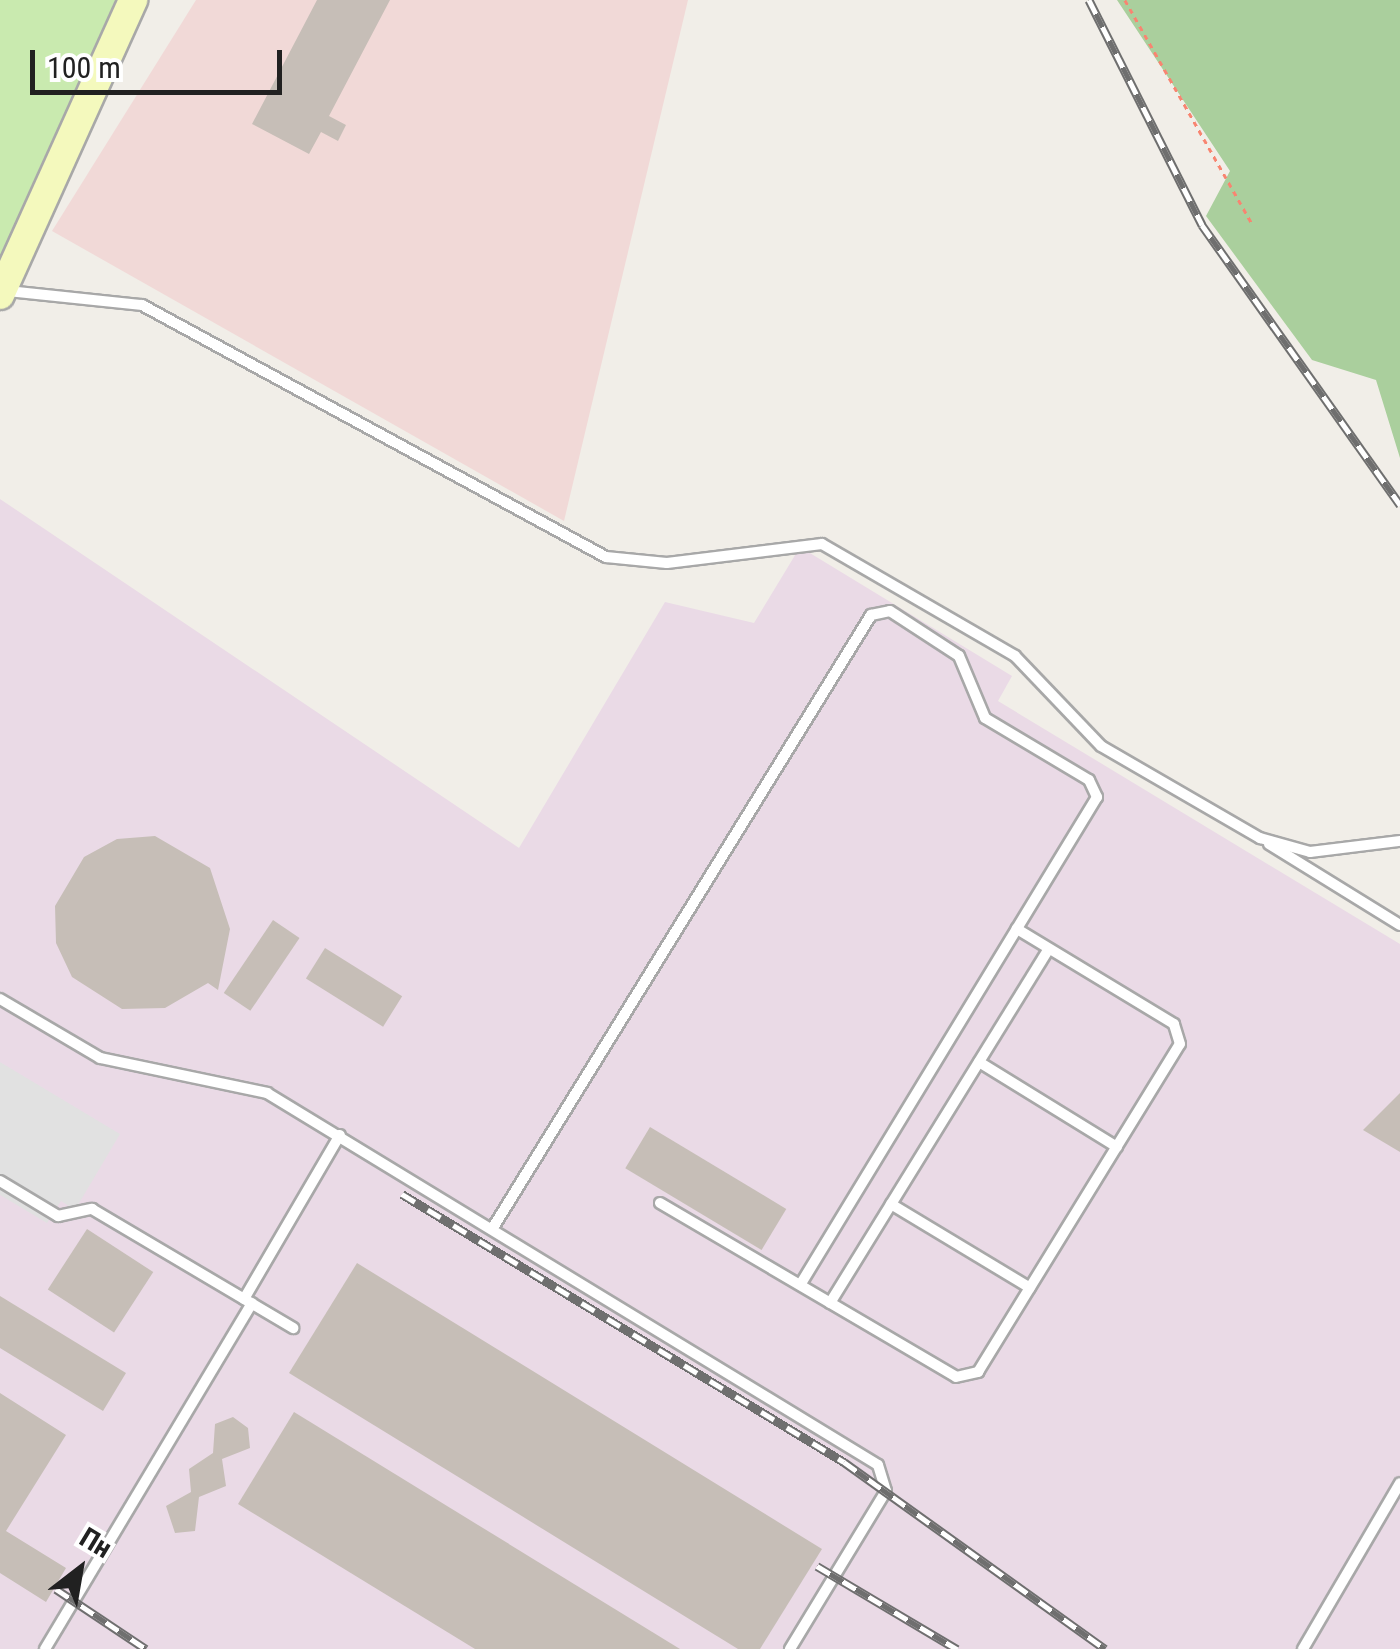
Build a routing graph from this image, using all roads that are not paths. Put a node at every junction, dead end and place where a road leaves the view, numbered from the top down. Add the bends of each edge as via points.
1 (133, 0) edge
2 (1, 293) edge
3 (1260, 838) junction
4 (1400, 840) edge
5 (1400, 925) edge
6 (1017, 930) junction
7 (1049, 949) junction
8 (0, 999) edge
9 (980, 1062) junction
10 (340, 1135) junction
11 (1116, 1147) junction
12 (0, 1182) edge
13 (660, 1203) dead end
14 (892, 1204) junction
15 (494, 1226) junction
16 (800, 1286) junction
17 (1030, 1288) junction
18 (248, 1301) junction
19 (830, 1303) junction
20 (293, 1328) dead end
21 (1400, 1482) edge
22 (45, 1649) edge
23 (790, 1649) edge
24 (1303, 1649) edge

1 - 2 street
2 - 3 lane via 80,292 142,305 606,557 667,562 822,544 1015,656 1101,746
3 - 4 lane via 1310,852
3 - 5 lane
6 - 7 lane
6 - 15 lane via 1094,804 1095,788 984,718 959,656 876,611
6 - 16 lane
7 - 9 lane
7 - 11 lane via 1180,1036
8 - 10 lane via 100,1058 266,1093
9 - 11 lane
9 - 14 lane
10 - 15 lane
10 - 18 lane
11 - 17 lane
12 - 18 lane via 58,1216 92,1209
13 - 16 lane
14 - 17 lane
14 - 19 lane
15 - 23 lane via 885,1474 886,1491
16 - 19 lane
17 - 19 lane via 978,1372 965,1378
18 - 20 lane
18 - 22 lane
21 - 24 lane

